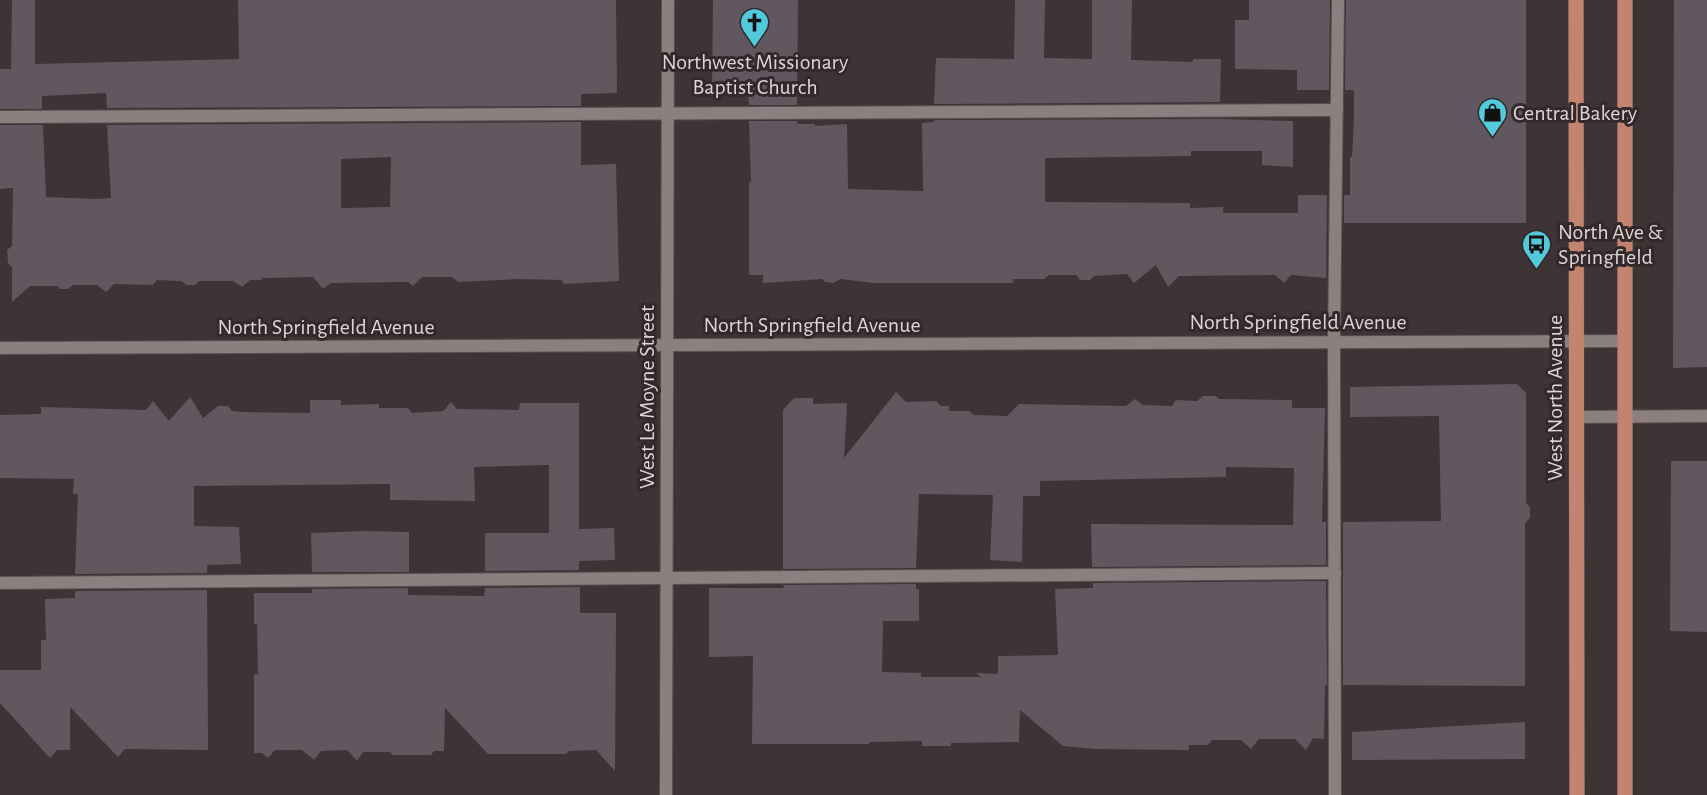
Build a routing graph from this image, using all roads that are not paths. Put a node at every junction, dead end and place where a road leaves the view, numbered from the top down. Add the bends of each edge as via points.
1 (668, 0) edge
2 (1338, 0) edge
3 (1576, 0) edge
4 (1625, 0) edge
5 (1337, 110) junction
6 (668, 112) junction
7 (0, 117) edge
8 (1576, 341) junction
9 (1625, 341) junction
10 (1334, 342) junction
11 (667, 345) junction
12 (0, 348) edge
13 (1707, 416) edge
14 (1576, 417) junction
15 (1625, 417) junction
16 (1335, 573) junction
17 (666, 579) junction
18 (0, 583) edge
19 (666, 795) edge
20 (1335, 795) edge
21 (1577, 795) edge
22 (1625, 795) edge

1 - 6 street, West Le Moyne Street
2 - 5 street
3 - 8 main road, West North Avenue
4 - 9 main road
5 - 6 street
5 - 10 street
6 - 7 street
6 - 11 street, West Le Moyne Street
8 - 9 street, North Springfield Avenue
8 - 10 street, North Springfield Avenue
8 - 14 main road, West North Avenue
9 - 15 main road
10 - 11 street, North Springfield Avenue
10 - 16 street
11 - 12 street, North Springfield Avenue
11 - 17 street, West Le Moyne Street
13 - 15 street
14 - 15 street
14 - 21 main road, West North Avenue
15 - 22 main road
16 - 17 street
16 - 20 street
17 - 18 street
17 - 19 street, West Le Moyne Street

